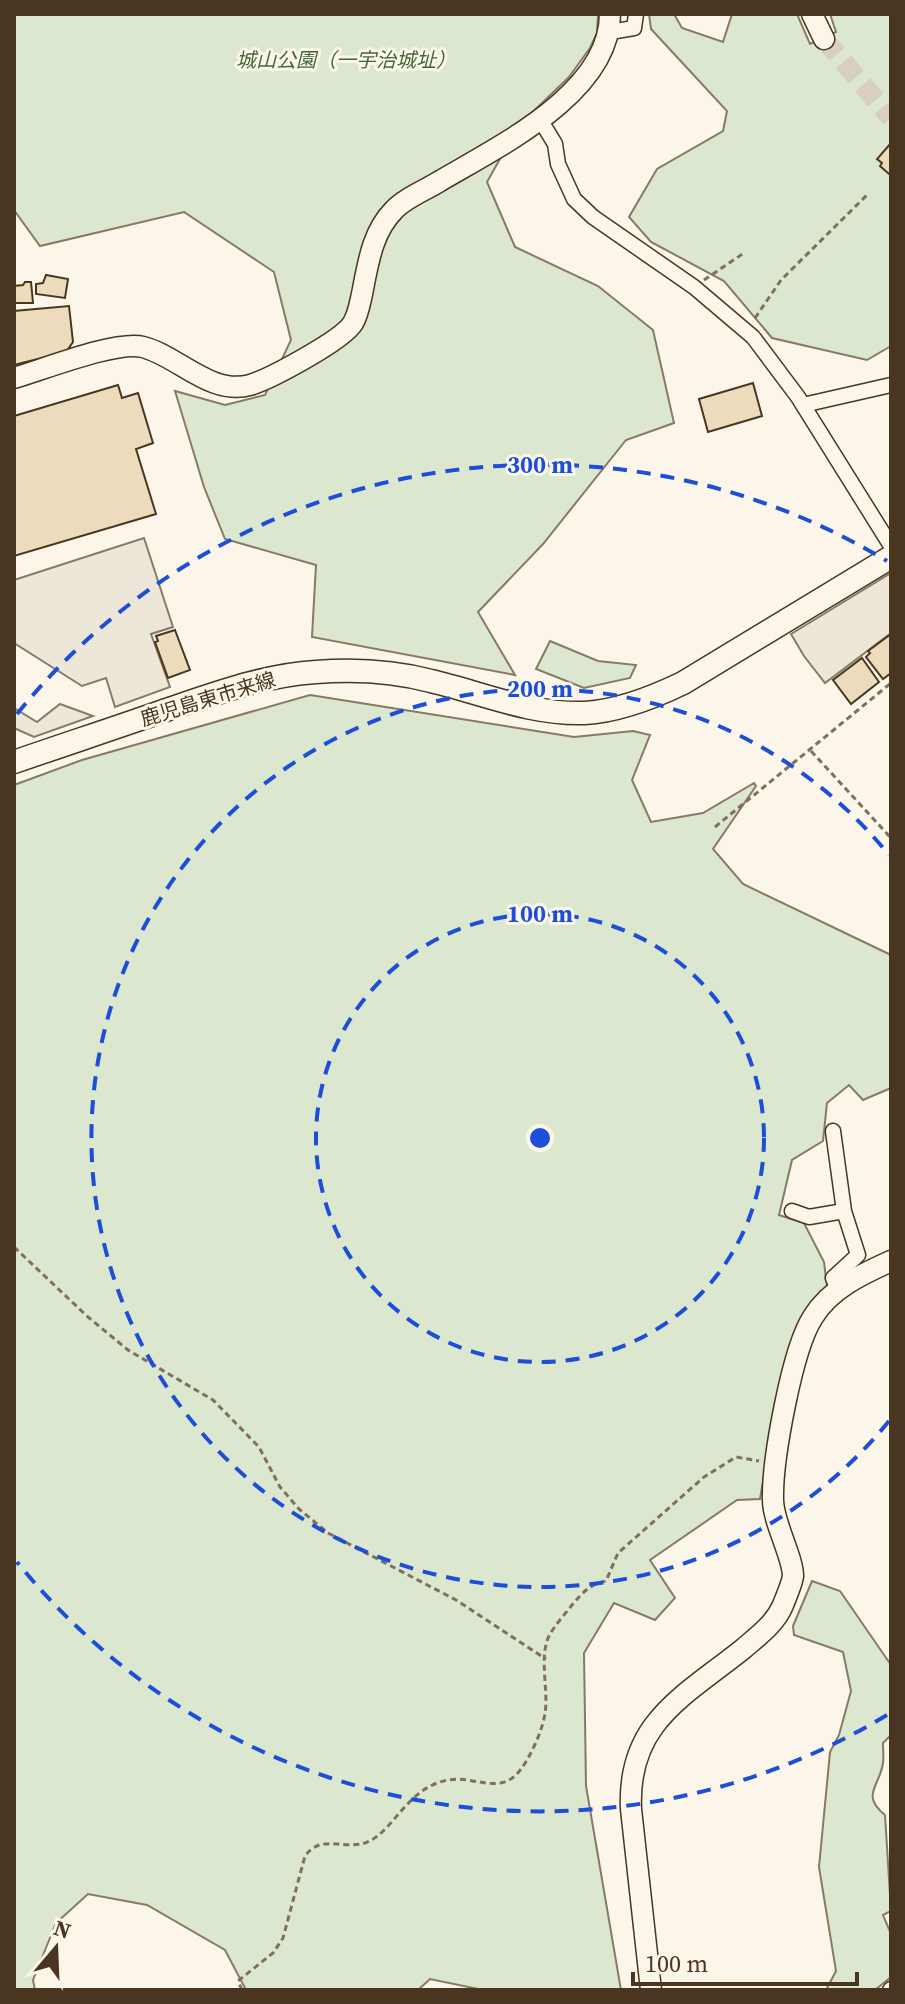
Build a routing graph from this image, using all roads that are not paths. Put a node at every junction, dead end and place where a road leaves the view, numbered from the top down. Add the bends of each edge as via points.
1 (636, 14) edge
2 (812, 14) edge
3 (610, 23) edge
4 (824, 39) tunnel mouth
5 (541, 121) junction
6 (14, 378) edge
7 (891, 385) edge
8 (803, 405) junction
9 (891, 546) edge
10 (891, 557) edge
11 (14, 762) edge
12 (833, 1131) dead end
13 (792, 1211) dead end
14 (844, 1211) junction
15 (891, 1261) edge
16 (838, 1290) junction
17 (651, 1990) edge

1 - 3 street via 634,28
2 - 4 street
3 - 5 street via 595,65
5 - 6 street via 395,208 374,240 353,323 274,375 231,387 142,346 118,347
5 - 8 street via 574,199 746,332
7 - 8 street
8 - 9 street
10 - 11 main road, 鹿児島東市来線 via 683,683 621,707 556,712 391,672 313,672 232,688
12 - 14 street
13 - 14 street via 809,1217
14 - 16 street via 858,1255 833,1278
15 - 16 street
16 - 17 street via 813,1316 799,1348 775,1463 773,1503 793,1576 782,1608 768,1628 661,1715 636,1757 631,1809

